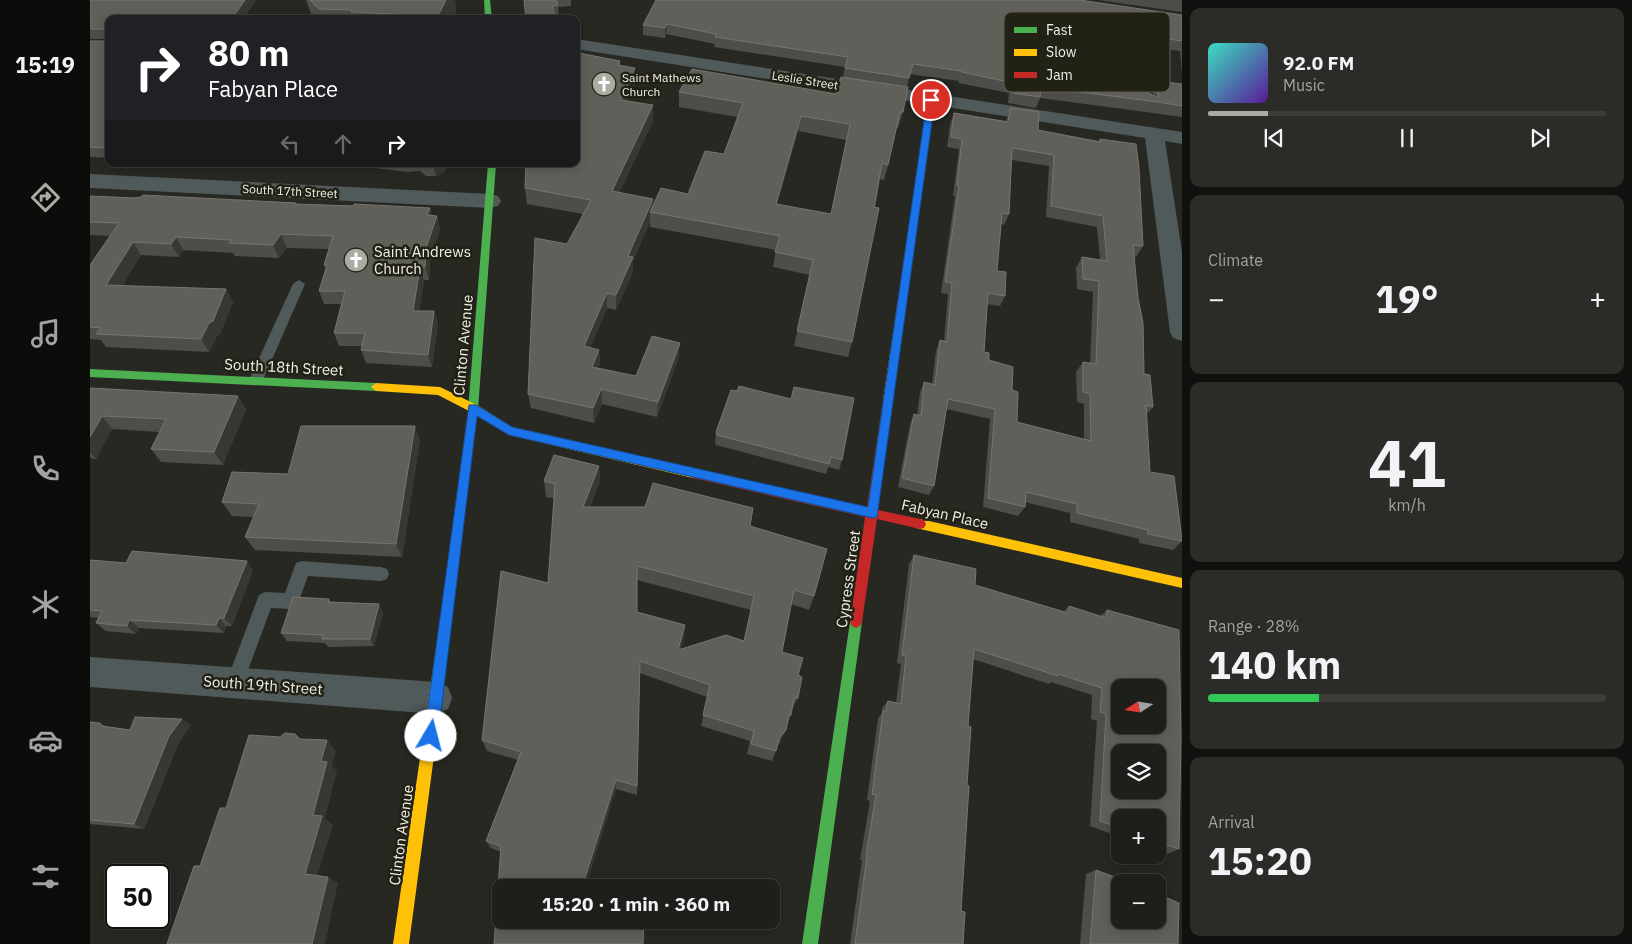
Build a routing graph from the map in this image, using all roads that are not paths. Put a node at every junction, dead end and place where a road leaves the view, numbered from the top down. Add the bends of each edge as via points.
1 (487, 0) edge
2 (489, 15) edge
3 (580, 45) edge
4 (931, 100) junction
5 (1154, 134) junction
6 (1182, 138) edge
7 (492, 167) edge
8 (90, 181) edge
9 (490, 201) junction
10 (299, 284) dead end
11 (1182, 332) edge
12 (90, 373) edge
13 (256, 380) junction
14 (473, 408) junction
15 (873, 513) junction
16 (381, 574) dead end
17 (1182, 583) edge
18 (90, 672) edge
19 (235, 683) junction
20 (436, 698) junction
21 (401, 944) edge
22 (810, 944) edge

1 - 2 street
3 - 4 street, Leslie Street
4 - 5 street, Leslie Street
4 - 15 street, Cypress Street
5 - 6 street, Leslie Street
5 - 11 street
7 - 9 street, Clinton Avenue
8 - 9 street, South 17th Street
9 - 14 street, Clinton Avenue
10 - 13 lane
12 - 13 street, South 18th Street
13 - 14 street, South 18th Street via 440,391
14 - 15 street, Fabyan Place via 509,431
14 - 20 street, Clinton Avenue
15 - 17 street, Fabyan Place
15 - 22 street, Cypress Street
16 - 19 lane via 302,568 291,601 265,600
18 - 19 street, South 19th Street
19 - 20 street, South 19th Street
20 - 21 street, Clinton Avenue

